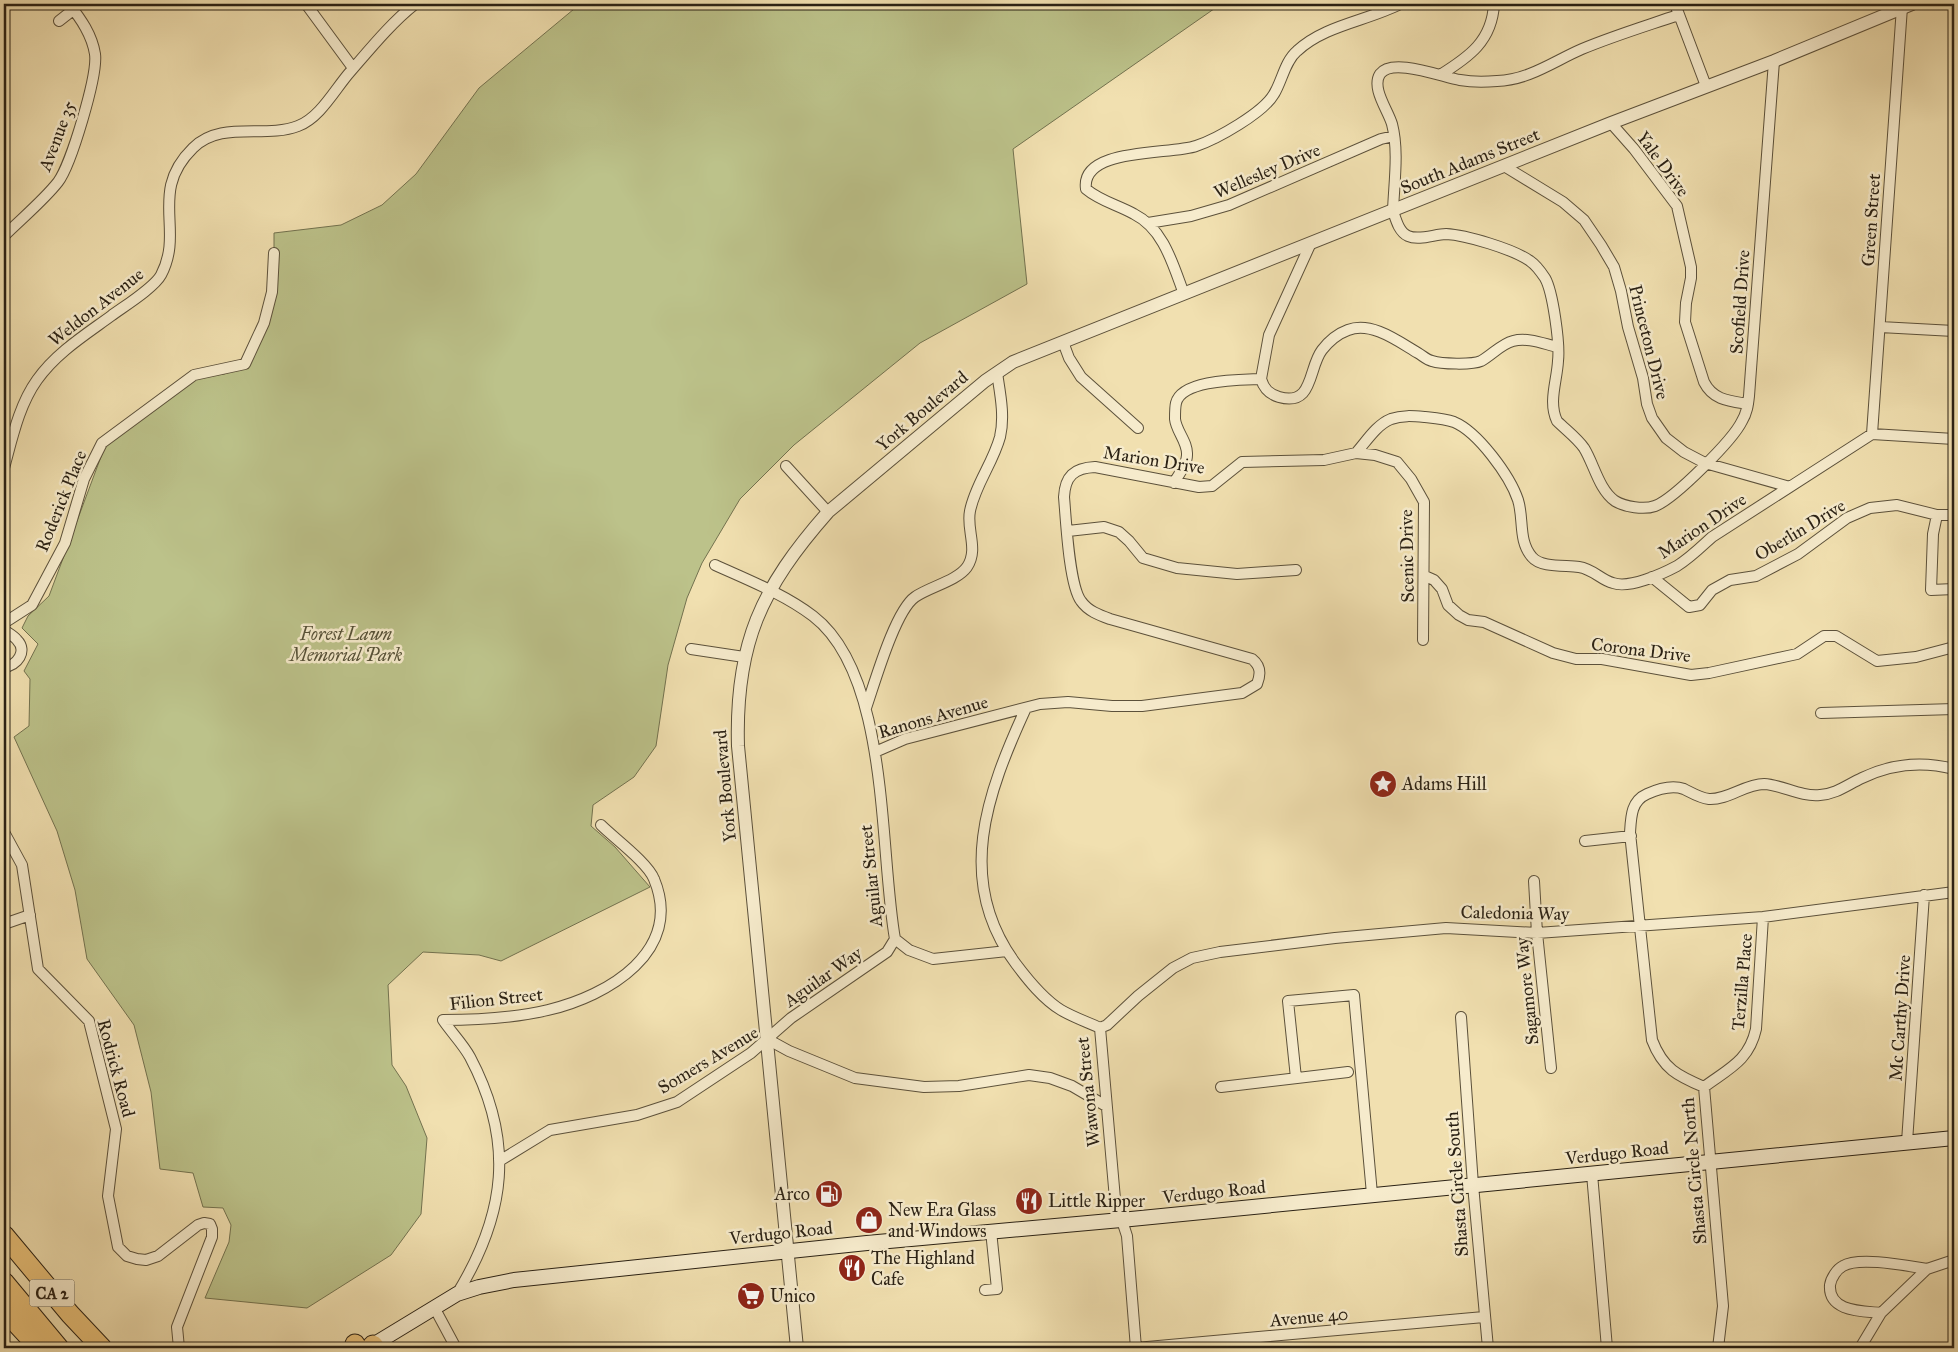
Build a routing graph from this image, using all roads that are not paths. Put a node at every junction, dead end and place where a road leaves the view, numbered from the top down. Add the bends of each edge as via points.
1 (306, 4) edge
2 (415, 4) edge
3 (1400, 4) edge
4 (1494, 4) edge
5 (1675, 4) edge
6 (1907, 6) edge
7 (71, 7) edge
8 (1678, 15) junction
9 (59, 22) dead end
10 (1774, 61) junction
11 (353, 68) junction
12 (1440, 75) junction
13 (1706, 86) junction
14 (1611, 123) junction
15 (1394, 136) junction
16 (1504, 166) junction
17 (1394, 211) junction
18 (1148, 223) junction
19 (4, 236) edge
20 (1310, 245) junction
21 (274, 253) dead end
22 (1184, 294) junction
23 (1880, 327) junction
24 (1954, 331) edge
25 (1063, 342) junction
26 (1558, 347) junction
27 (1040, 350) joint
28 (997, 373) junction
29 (1261, 379) junction
30 (1748, 404) junction
31 (1138, 428) dead end
32 (1872, 434) junction
33 (1954, 439) edge
34 (1356, 453) junction
35 (1705, 463) junction
36 (786, 466) dead end
37 (4, 468) edge
38 (1174, 483) junction
39 (1790, 486) junction
40 (828, 512) junction
41 (1954, 514) edge
42 (1937, 515) junction
43 (1068, 531) junction
44 (715, 565) dead end
45 (1296, 570) dead end
46 (1424, 576) junction
47 (1652, 576) junction
48 (1954, 589) edge
49 (769, 591) junction
50 (4, 623) edge
51 (4, 630) edge
52 (1423, 640) dead end
53 (1954, 647) edge
54 (691, 649) dead end
55 (744, 657) junction
56 (4, 667) edge
57 (1257, 684) joint
58 (866, 708) junction
59 (1026, 708) junction
60 (1954, 709) edge
61 (1821, 713) dead end
62 (875, 752) junction
63 (1954, 769) edge
64 (601, 825) dead end
65 (4, 832) edge
66 (1631, 836) junction
67 (1585, 842) dead end
68 (1534, 881) dead end
69 (1954, 892) edge
70 (1924, 895) junction
71 (30, 915) junction
72 (1763, 917) junction
73 (4, 924) edge
74 (1641, 926) junction
75 (1537, 933) junction
76 (895, 939) junction
77 (1007, 951) junction
78 (1461, 1017) dead end
79 (1100, 1028) junction
80 (767, 1039) junction
81 (1551, 1068) dead end
82 (1348, 1072) dead end
83 (1296, 1078) junction
84 (1220, 1087) dead end
85 (1704, 1087) junction
86 (1106, 1106) junction
87 (1954, 1138) edge
88 (1907, 1142) junction
89 (501, 1160) junction
90 (1710, 1163) junction
91 (1592, 1174) junction
92 (1473, 1185) junction
93 (1372, 1194) junction
94 (1121, 1220) junction
95 (991, 1231) junction
96 (4, 1235) edge
97 (788, 1251) junction
98 (1954, 1260) edge
99 (1927, 1269) junction
100 (4, 1282) edge
101 (985, 1290) dead end
102 (457, 1294) junction
103 (434, 1307) junction
104 (4, 1310) edge
105 (1880, 1313) junction
106 (1484, 1317) junction
107 (363, 1347) edge
108 (39, 1348) edge
109 (59, 1348) edge
110 (102, 1348) edge
111 (179, 1348) edge
112 (456, 1348) edge
113 (797, 1348) edge
114 (1136, 1348) edge
115 (1488, 1348) edge
116 (1607, 1348) edge
117 (1718, 1348) edge
118 (1860, 1348) edge

1 - 11 street
2 - 11 street, Weldon Avenue
3 - 18 street via 1320,34 1308,42 1295,52 1266,105 1223,133 1196,147 1118,157 1095,167 1087,178 1086,189
4 - 12 street via 1492,22 1480,44
5 - 8 street
6 - 10 street, South Adams Street
6 - 23 street, Green Street
7 - 9 street
7 - 19 street, Avenue 35 via 90,36 95,56 90,95 65,170 57,183
8 - 12 street via 1581,49 1510,81 1460,80
8 - 13 street
10 - 13 street, South Adams Street
10 - 30 street, Scofield Drive
11 - 37 street, Weldon Avenue via 315,115 299,126 278,131 238,131 213,136 194,146 179,163 170,182 170,243 168,260 160,278 60,354 36,380 21,411
12 - 15 street via 1399,66 1380,73 1377,88
13 - 14 street, South Adams Street
14 - 16 street, South Adams Street
14 - 30 street, Yale Drive via 1676,206 1692,267 1685,322 1704,382 1715,396
15 - 17 street
15 - 18 street, Wellesley Drive via 1229,206
16 - 17 street, South Adams Street
16 - 35 street, Princeton Drive via 1563,202 1584,220 1614,267 1652,418 1666,438
17 - 20 street, South Adams Street
17 - 26 street via 1402,232 1410,237 1459,236 1515,253 1530,261 1546,279 1550,291
18 - 22 street via 1165,248
20 - 22 street, South Adams Street
20 - 29 street via 1269,335
21 - 50 street, Roderick Place via 272,292 266,316 245,364 194,375 102,443 84,479 65,543 32,605
22 - 25 street, South Adams Street
23 - 24 street
23 - 32 street, Green Street
25 - 27 street, South Adams Street
25 - 31 street via 1081,377
26 - 29 street via 1523,340 1504,345 1480,362 1432,361 1386,335 1367,328 1350,329 1334,336 1320,352 1312,377 1299,395 1288,399 1272,394 1263,386
26 - 35 street, Scofield Drive via 1553,405 1557,421 1582,446 1614,500 1636,508 1655,506 1678,491
27 - 28 street, York Boulevard
28 - 40 street, York Boulevard
28 - 58 street via 1002,403 1000,436 972,501 969,514 972,557 957,575 914,598 904,608
29 - 38 street via 1202,385 1181,394 1176,402 1175,421 1188,455
30 - 35 street, Scofield Drive via 1742,423
32 - 33 street
32 - 39 street, Marion Drive
34 - 38 street, Marion Drive via 1324,460 1242,462 1212,486
34 - 46 street, Scenic Drive via 1397,462 1412,479 1424,502
34 - 47 street, Marion Drive via 1380,426 1401,416 1455,422 1475,435 1510,482 1518,501 1524,546 1534,560 1552,566 1580,567 1612,583 1626,585
35 - 39 street, Princeton Drive
36 - 40 street
38 - 43 street, Marion Drive via 1083,467 1071,474 1065,485
39 - 47 street, Marion Drive via 1712,537 1677,566
40 - 49 street, York Boulevard via 792,554
41 - 42 street, Oberlin Drive
42 - 47 street, Oberlin Drive via 1898,505 1870,508 1848,518 1798,554 1756,576 1730,580 1712,590 1700,605 1688,606
42 - 48 street via 1931,590
43 - 45 street via 1104,527 1130,541 1143,558 1177,568 1237,574
43 - 57 street, Marion Drive via 1073,579 1080,600 1095,614 1252,658 1260,669
44 - 49 street, Ranons Avenue
46 - 52 street, Scenic Drive
46 - 53 street, Corona Drive via 1434,580 1442,589 1448,605 1459,615 1484,622 1553,653 1691,675 1797,654 1824,636 1836,636 1877,661 1916,657
49 - 55 street, York Boulevard
49 - 58 street, Ranons Avenue via 813,616 836,638
51 - 56 street via 19,641 21,648 17,662
54 - 55 street
55 - 80 street, York Boulevard via 737,717 738,746
57 - 59 street, Ranons Avenue via 1242,692 1142,706 1068,702
58 - 62 street, Ranons Avenue
59 - 62 street, Ranons Avenue via 905,739
59 - 77 street, Wawona Street via 1008,747 992,795 981,852 982,890 996,932
60 - 61 street
62 - 76 street, Aguilar Street
63 - 66 street, Shasta Circle North via 1910,764 1887,768 1837,792 1819,795 1800,794 1765,784 1747,786 1710,799 1681,788 1664,788 1646,794 1636,803 1631,814
64 - 89 street, Filion Street via 654,878 661,904 656,936 635,968 584,999 548,1010 484,1020 442,1020 469,1055 484,1085
65 - 71 street, Rodrick Road via 22,865
66 - 67 street
66 - 74 street, Shasta Circle North
68 - 75 street, Sagamore Way
69 - 70 street, Caledonia Way
70 - 72 street, Caledonia Way
70 - 88 street, Mc Carthy Drive
71 - 73 street
71 - 111 street, Rodrick Road via 38,969 90,1021 116,1129 108,1196 118,1247 127,1256 146,1260 158,1256 204,1222 212,1229 212,1238 177,1327
72 - 74 street, Caledonia Way
72 - 85 street, Terzilla Place via 1753,1041 1740,1062
74 - 75 street, Caledonia Way
74 - 85 street, Shasta Circle North via 1652,1040 1658,1056 1686,1080
75 - 79 street, Caledonia Way via 1446,928 1326,939 1192,958 1173,968 1107,1026
75 - 81 street, Sagamore Way
76 - 77 street, Aguilar Street via 909,950 933,960
76 - 80 street, Aguilar Way via 886,952 791,1018
77 - 79 street, Wawona Street via 1045,998
78 - 92 street, Shasta Circle South
79 - 86 street, Wawona Street
80 - 86 street, Somers Avenue via 855,1078 924,1087 959,1086 1029,1075 1072,1086
80 - 89 street, Somers Avenue via 751,1054 677,1102 637,1115 550,1130
80 - 97 street, York Boulevard
82 - 83 street
83 - 84 street
83 - 93 street via 1288,1001 1354,995
85 - 90 street, Shasta Circle North
86 - 94 street, Wawona Street via 1115,1199
87 - 88 main road, Verdugo Road
88 - 90 main road, Verdugo Road
89 - 102 street, Filion Street via 497,1202 490,1226 472,1270
90 - 91 main road, Verdugo Road
90 - 117 street, Shasta Circle North via 1723,1306
91 - 92 main road, Verdugo Road
91 - 116 street
92 - 93 main road, Verdugo Road
92 - 106 street, Shasta Circle South
93 - 94 main road, Verdugo Road
94 - 95 main road, Verdugo Road
94 - 114 street, Wawona Street via 1127,1236
95 - 97 main road, Verdugo Road
95 - 101 street via 997,1289
96 - 110 highway, CA 2
97 - 102 main road, Verdugo Road via 514,1280
97 - 113 street, York Boulevard
98 - 99 street
99 - 105 street
99 - 105 street via 1888,1263 1843,1265 1830,1283 1831,1294 1837,1304
100 - 109 highway, CA 2
102 - 103 main road, Verdugo Road
103 - 107 main road, Verdugo Road
103 - 112 street
104 - 108 highway
105 - 118 street
106 - 114 street, Avenue 40
106 - 115 street, Shasta Circle South

